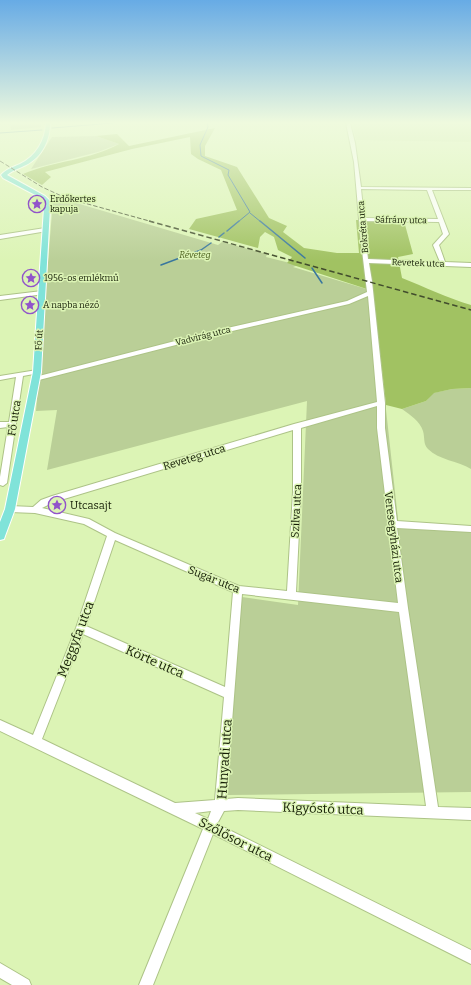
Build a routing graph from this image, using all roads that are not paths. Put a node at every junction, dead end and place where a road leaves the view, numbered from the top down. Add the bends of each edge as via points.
1 (15, 169) edge
2 (356, 169) edge
3 (2, 175) edge
4 (359, 188) junction
5 (429, 189) junction
6 (471, 189) edge
7 (362, 219) junction
8 (441, 221) junction
9 (45, 230) junction
10 (0, 237) edge
11 (366, 261) junction
12 (443, 264) junction
13 (471, 265) edge
14 (370, 292) junction
15 (42, 293) junction
16 (0, 298) edge
17 (36, 375) junction
18 (20, 376) junction
19 (0, 378) edge
20 (381, 403) junction
21 (13, 424) junction
22 (0, 425) edge
23 (297, 426) junction
24 (16, 480) junction
25 (1, 483) edge
26 (10, 509) junction
27 (35, 510) junction
28 (392, 524) junction
29 (471, 529) edge
30 (112, 535) junction
31 (0, 536) edge
32 (238, 590) junction
33 (291, 596) junction
34 (403, 608) junction
35 (81, 628) junction
36 (228, 694) junction
37 (0, 725) edge
38 (35, 742) junction
39 (220, 806) junction
40 (174, 808) junction
41 (433, 812) junction
42 (471, 814) edge
43 (210, 826) junction
44 (471, 957) edge
45 (0, 970) edge
46 (24, 985) edge
47 (146, 985) edge

1 - 3 main road, Fő út
2 - 4 street, Bokréta utca
3 - 9 main road, Fő út via 45,198
4 - 5 street
4 - 7 street, Bokréta utca
5 - 6 street
5 - 8 street
7 - 8 street, Sáfrány utca
7 - 11 street, Bokréta utca
8 - 12 street via 446,234 436,245
9 - 10 street
9 - 15 main road, Fő út
11 - 12 street, Revetek utca
11 - 14 street, Veresegyházi utca
12 - 13 street, Revetek utca
14 - 17 street, Vadvirág utca via 349,302
14 - 20 street, Veresegyházi utca
15 - 16 street
15 - 17 main road, Fő út
17 - 18 street, Vadvirág utca
17 - 24 main road, Fő út
18 - 19 street, Vadvirág utca
18 - 21 street, Fő utca
20 - 23 street, Reveteg utca
20 - 28 street, Veresegyházi utca via 381,428
21 - 22 street
21 - 25 street, Fő utca
23 - 27 street, Reveteg utca via 45,502
23 - 33 street, Szilva utca via 297,492
24 - 25 street
24 - 26 main road, Fő út
26 - 27 street
26 - 31 main road, Fő út
27 - 30 street, Sugár utca via 86,521
28 - 29 street
28 - 34 street, Veresegyházi utca
30 - 32 street, Sugár utca
30 - 35 street, Meggyfa utca
32 - 33 street, Sugár utca
32 - 36 street, Hunyadi utca
33 - 34 street, Sugár utca
34 - 41 street, Veresegyházi utca
35 - 36 street, Körte utca
35 - 38 street, Meggyfa utca
36 - 39 street, Hunyadi utca
37 - 38 street, Szőlősor utca
38 - 40 street, Szőlősor utca
39 - 40 street, Kígyóstó utca
39 - 41 street, Kígyóstó utca via 238,804
39 - 43 street, Hunyadi utca
40 - 43 street, Szőlősor utca
41 - 42 street, Kígyóstó utca
43 - 44 street, Szőlősor utca
43 - 47 street, Hunyadi utca
45 - 46 street

